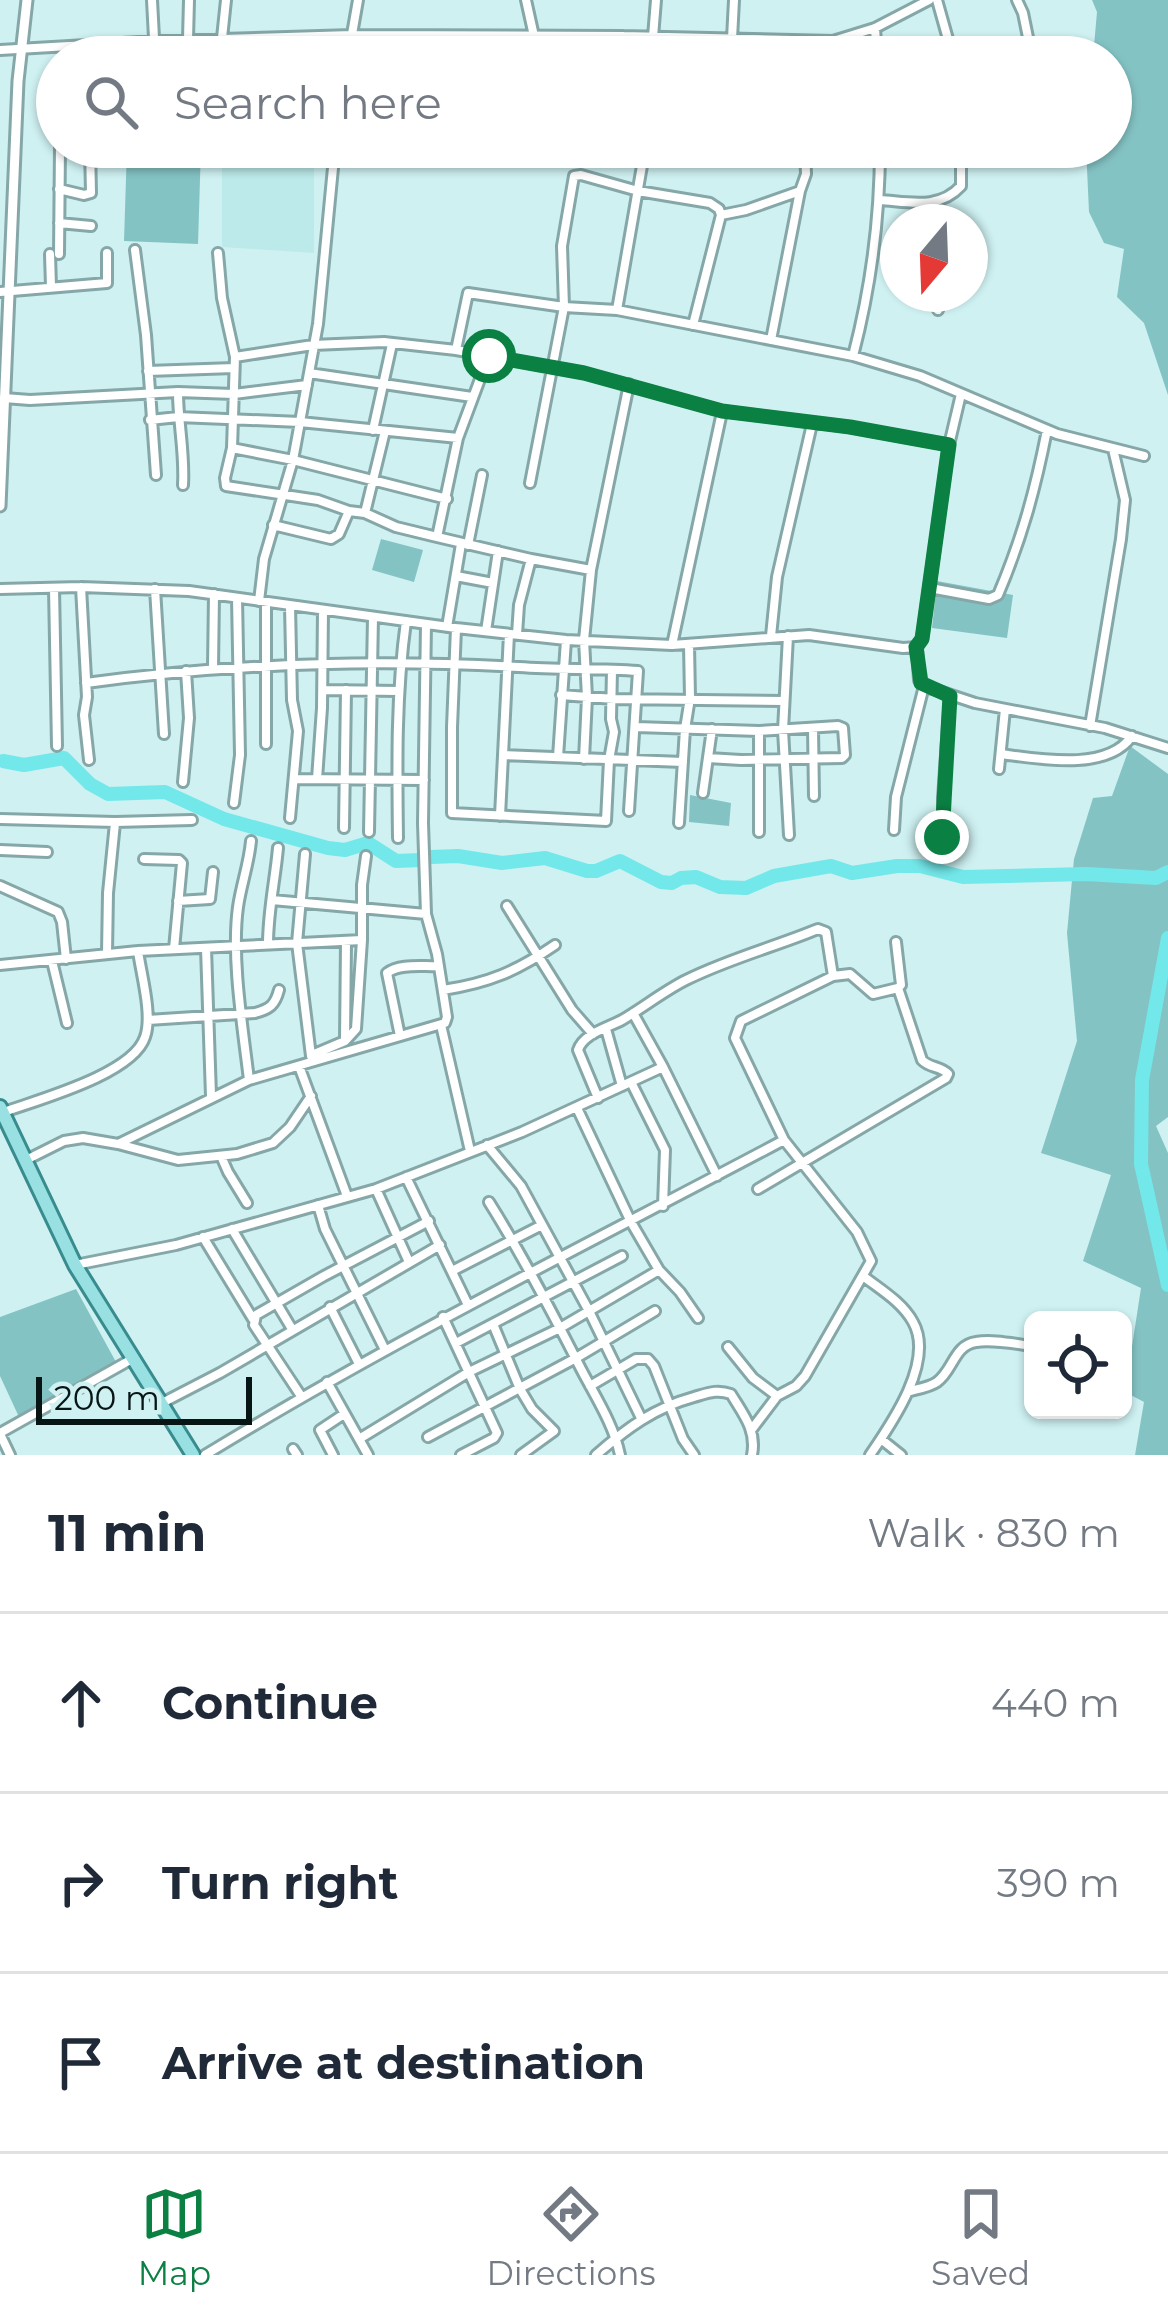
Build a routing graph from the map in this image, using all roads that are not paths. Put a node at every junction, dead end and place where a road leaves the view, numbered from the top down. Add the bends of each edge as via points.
1 (27, 0) edge
2 (152, 0) edge
3 (189, 0) edge
4 (226, 0) edge
5 (358, 0) edge
6 (526, 0) edge
7 (656, 0) edge
8 (734, 0) edge
9 (894, 0) edge
10 (933, 0) edge
11 (1017, 0) edge
12 (898, 16) junction
13 (875, 28) junction
14 (352, 35) junction
15 (156, 36) edge
16 (188, 36) edge
17 (222, 36) edge
18 (309, 36) edge
19 (534, 36) junction
20 (623, 36) edge
21 (653, 36) edge
22 (732, 36) edge
23 (849, 36) edge
24 (876, 36) edge
25 (946, 36) edge
26 (1028, 36) edge
27 (36, 47) edge
28 (20, 48) junction
29 (0, 50) edge
30 (60, 168) edge
31 (90, 168) edge
32 (332, 168) edge
33 (641, 168) edge
34 (806, 168) edge
35 (880, 168) edge
36 (962, 168) edge
37 (59, 189) junction
38 (638, 191) junction
39 (800, 191) junction
40 (880, 200) junction
41 (934, 204) joint
42 (721, 215) junction
43 (59, 224) junction
44 (91, 226) dead end
45 (135, 250) dead end
46 (106, 254) dead end
47 (218, 254) dead end
48 (51, 287) junction
49 (4, 291) edge
50 (564, 307) junction
51 (617, 310) junction
52 (693, 325) junction
53 (771, 340) junction
54 (392, 343) junction
55 (313, 345) junction
56 (456, 350) junction
57 (489, 356) junction
58 (853, 356) junction
59 (235, 362) junction
60 (551, 368) junction
61 (148, 370) junction
62 (309, 373) junction
63 (382, 384) junction
64 (628, 384) junction
65 (307, 385) junction
66 (178, 392) junction
67 (150, 394) junction
68 (234, 394) junction
69 (961, 394) junction
70 (472, 397) junction
71 (4, 398) junction
72 (722, 411) junction
73 (178, 417) junction
74 (150, 420) junction
75 (233, 420) junction
76 (300, 422) junction
77 (812, 424) junction
78 (374, 430) junction
79 (386, 430) junction
80 (1047, 430) junction
81 (458, 437) junction
82 (949, 445) junction
83 (232, 448) junction
84 (1113, 449) junction
85 (1144, 456) dead end
86 (293, 460) junction
87 (156, 475) dead end
88 (482, 475) dead end
89 (373, 482) junction
90 (530, 483) dead end
91 (1, 484) edge
92 (184, 485) dead end
93 (284, 496) junction
94 (447, 499) junction
95 (0, 506) edge
96 (349, 511) junction
97 (365, 513) junction
98 (273, 525) junction
99 (437, 537) junction
100 (464, 544) junction
101 (498, 551) junction
102 (531, 559) junction
103 (591, 570) junction
104 (456, 576) junction
105 (493, 583) junction
106 (54, 587) junction
107 (81, 587) junction
108 (930, 588) junction
109 (0, 589) edge
110 (155, 589) junction
111 (214, 594) junction
112 (237, 598) junction
113 (262, 602) junction
114 (290, 606) junction
115 (322, 610) junction
116 (373, 617) junction
117 (406, 621) junction
118 (425, 624) junction
119 (451, 628) junction
120 (486, 631) junction
121 (513, 634) junction
122 (771, 636) junction
123 (788, 636) junction
124 (566, 640) junction
125 (584, 640) junction
126 (689, 644) junction
127 (672, 645) junction
128 (916, 647) junction
129 (372, 661) junction
130 (400, 662) junction
131 (322, 663) junction
132 (425, 663) junction
133 (454, 664) junction
134 (291, 665) junction
135 (508, 666) junction
136 (265, 667) junction
137 (213, 668) junction
138 (239, 668) junction
139 (562, 668) junction
140 (586, 668) junction
141 (612, 670) junction
142 (186, 671) junction
143 (161, 673) junction
144 (86, 683) junction
145 (924, 686) junction
146 (322, 690) junction
147 (346, 690) junction
148 (372, 690) junction
149 (398, 691) junction
150 (561, 695) junction
151 (950, 696) junction
152 (587, 697) junction
153 (638, 698) junction
154 (690, 698) junction
155 (614, 699) junction
156 (784, 701) junction
157 (1005, 709) junction
158 (1090, 726) junction
159 (636, 728) junction
160 (813, 728) junction
161 (685, 729) junction
162 (712, 729) junction
163 (759, 730) junction
164 (783, 730) junction
165 (164, 734) dead end
166 (1132, 736) junction
167 (266, 744) dead end
168 (57, 746) dead end
169 (1168, 748) edge
170 (504, 754) junction
171 (1000, 754) junction
172 (558, 758) junction
173 (708, 758) junction
174 (784, 758) junction
175 (584, 759) junction
176 (759, 759) junction
177 (814, 759) junction
178 (88, 760) dead end
179 (609, 760) junction
180 (633, 762) junction
181 (683, 762) junction
182 (999, 769) dead end
183 (295, 779) junction
184 (317, 779) junction
185 (369, 779) junction
186 (397, 779) junction
187 (345, 780) junction
188 (424, 780) junction
189 (183, 782) dead end
190 (704, 793) dead end
191 (814, 796) dead end
192 (234, 802) dead end
193 (629, 811) dead end
194 (500, 816) junction
195 (0, 818) edge
196 (290, 818) dead end
197 (192, 820) dead end
198 (116, 822) junction
199 (679, 823) dead end
200 (344, 828) dead end
201 (894, 830) dead end
202 (369, 832) dead end
203 (759, 832) dead end
204 (789, 835) dead end
205 (398, 838) dead end
206 (251, 841) dead end
207 (938, 845) dead end
208 (278, 848) dead end
209 (0, 850) edge
210 (47, 852) dead end
211 (305, 854) dead end
212 (365, 856) dead end
213 (144, 859) dead end
214 (213, 872) dead end
215 (0, 886) edge
216 (272, 900) junction
217 (178, 901) junction
218 (301, 902) junction
219 (507, 906) dead end
220 (362, 909) junction
221 (426, 914) junction
222 (362, 940) junction
223 (346, 942) junction
224 (896, 942) dead end
225 (297, 943) junction
226 (268, 944) junction
227 (555, 945) dead end
228 (238, 946) junction
229 (206, 947) junction
230 (174, 949) junction
231 (138, 951) junction
232 (106, 953) junction
233 (538, 957) junction
234 (66, 959) junction
235 (52, 961) junction
236 (0, 965) edge
237 (439, 966) junction
238 (833, 976) junction
239 (898, 988) junction
240 (443, 990) junction
241 (279, 991) dead end
242 (633, 1013) junction
243 (243, 1014) junction
244 (209, 1018) junction
245 (148, 1020) junction
246 (67, 1023) dead end
247 (440, 1025) junction
248 (606, 1029) junction
249 (593, 1034) junction
250 (400, 1036) junction
251 (345, 1042) junction
252 (305, 1062) junction
253 (663, 1067) junction
254 (250, 1081) junction
255 (627, 1084) junction
256 (311, 1096) junction
257 (211, 1097) junction
258 (598, 1098) junction
259 (578, 1108) junction
260 (1, 1110) edge
261 (784, 1140) junction
262 (118, 1144) junction
263 (487, 1144) junction
264 (470, 1151) junction
265 (221, 1156) junction
266 (26, 1160) junction
267 (801, 1162) junction
268 (717, 1176) junction
269 (406, 1177) junction
270 (376, 1189) junction
271 (758, 1189) dead end
272 (347, 1196) junction
273 (489, 1202) dead end
274 (247, 1203) dead end
275 (318, 1205) junction
276 (663, 1206) junction
277 (429, 1221) junction
278 (632, 1222) junction
279 (542, 1225) junction
280 (232, 1229) junction
281 (203, 1237) junction
282 (398, 1237) junction
283 (513, 1240) junction
284 (440, 1245) junction
285 (622, 1256) dead end
286 (561, 1259) junction
287 (409, 1262) junction
288 (75, 1264) junction
289 (344, 1265) junction
290 (659, 1270) junction
291 (452, 1271) junction
292 (531, 1274) junction
293 (863, 1276) junction
294 (572, 1283) junction
295 (356, 1291) junction
296 (544, 1299) junction
297 (276, 1304) junction
298 (468, 1305) junction
299 (330, 1307) junction
300 (655, 1310) dead end
301 (589, 1311) junction
302 (443, 1318) junction
303 (698, 1318) dead end
304 (254, 1320) junction
305 (493, 1324) junction
306 (560, 1328) junction
307 (292, 1329) junction
308 (604, 1341) junction
309 (456, 1343) junction
310 (1024, 1345) edge
311 (266, 1346) junction
312 (728, 1347) dead end
313 (385, 1350) junction
314 (507, 1355) junction
315 (576, 1358) junction
316 (132, 1359) junction
317 (358, 1364) junction
318 (618, 1370) junction
319 (470, 1372) junction
320 (326, 1382) junction
321 (590, 1386) junction
322 (520, 1389) junction
323 (908, 1392) junction
324 (301, 1396) junction
325 (777, 1396) junction
326 (160, 1404) junction
327 (670, 1404) junction
328 (485, 1406) junction
329 (344, 1414) junction
330 (641, 1418) junction
331 (752, 1429) junction
332 (0, 1434) edge
333 (428, 1437) dead end
334 (615, 1438) junction
335 (359, 1439) junction
336 (881, 1439) junction
337 (10, 1455) edge
338 (193, 1455) edge
339 (205, 1455) edge
340 (333, 1455) edge
341 (368, 1455) edge
342 (461, 1455) edge
343 (520, 1455) edge
344 (596, 1455) edge
345 (620, 1455) edge
346 (694, 1455) edge
347 (752, 1455) edge
348 (870, 1455) edge
349 (901, 1455) edge

1 - 28 street
2 - 15 street
3 - 16 street
4 - 17 street
5 - 14 street
6 - 19 street
7 - 21 street
8 - 22 street
9 - 12 street
10 - 12 street
10 - 25 street
11 - 26 street
12 - 13 street
13 - 23 street
13 - 24 street
14 - 18 street
14 - 19 street
19 - 20 street
27 - 28 street
28 - 29 street
28 - 49 street
30 - 37 street
31 - 37 street via 91,193
32 - 55 street
33 - 38 street
34 - 39 street
35 - 40 street
36 - 41 street via 962,186
37 - 43 street
38 - 42 street via 710,203
38 - 50 street via 574,176 562,246
38 - 51 street
39 - 42 street
39 - 53 street
40 - 41 street
40 - 58 street
42 - 52 street
43 - 44 street
43 - 48 street
45 - 61 street
46 - 48 street via 107,283
47 - 59 street
48 - 49 street
49 - 71 street
50 - 51 street
50 - 56 street via 468,293
50 - 60 street
51 - 52 street
52 - 53 street
53 - 58 street
54 - 55 street
54 - 56 street
54 - 63 street
55 - 59 street
55 - 62 street
56 - 57 street
57 - 60 street
57 - 70 street
58 - 69 street
59 - 61 street
59 - 68 street
60 - 64 street
60 - 90 street
61 - 67 street
62 - 63 street
62 - 65 street
63 - 70 street
63 - 78 street
64 - 72 street
64 - 103 street
65 - 68 street
65 - 76 street
66 - 67 street
66 - 68 street
66 - 73 street
67 - 71 street
67 - 74 street
68 - 75 street
69 - 80 street
69 - 82 street
70 - 81 street
71 - 91 street
72 - 77 street
72 - 127 street
73 - 74 street
73 - 75 street
73 - 92 street
74 - 87 street
75 - 76 street
75 - 83 street
76 - 78 street
76 - 86 street
77 - 82 street
77 - 122 street
78 - 79 street
79 - 81 street
79 - 89 street
80 - 84 street
80 - 108 street via 1022,538 998,596
81 - 94 street
82 - 108 street
83 - 86 street
83 - 93 street via 226,486
84 - 85 street
84 - 158 street via 1125,500
86 - 89 street
86 - 93 street
88 - 100 street
89 - 94 street
89 - 97 street
91 - 95 street
93 - 96 street
93 - 98 street
94 - 99 street
96 - 97 street
96 - 98 street via 331,539
97 - 99 street
98 - 113 street
99 - 100 street
100 - 101 street
100 - 104 street
101 - 102 street
101 - 105 street
102 - 103 street
102 - 121 street
103 - 125 street
104 - 105 street
104 - 119 street
105 - 120 street
106 - 107 street
106 - 109 street
106 - 168 street
107 - 110 street
107 - 144 street
108 - 128 street
110 - 111 street
110 - 143 street
111 - 112 street
111 - 137 street
112 - 113 street
112 - 138 street
113 - 114 street
113 - 136 street
114 - 115 street
114 - 134 street
115 - 116 street
115 - 131 street
116 - 117 street
116 - 129 street
117 - 118 street
117 - 130 street
118 - 119 street
118 - 132 street
119 - 120 street
119 - 133 street
120 - 121 street
121 - 124 street
121 - 135 street
122 - 123 street
122 - 126 street
123 - 128 street
123 - 156 street
124 - 125 street
124 - 139 street
125 - 127 street
125 - 140 street
126 - 127 street
126 - 154 street
128 - 145 street
129 - 130 street
129 - 131 street
129 - 148 street
130 - 132 street
130 - 149 street
131 - 134 street
131 - 146 street
132 - 133 street
132 - 188 street
133 - 135 street
133 - 194 street via 451,812
134 - 136 street
134 - 183 street
135 - 139 street
135 - 170 street
136 - 138 street
136 - 167 street
137 - 138 street
137 - 142 street
138 - 192 street
139 - 140 street
139 - 150 street
140 - 141 street
140 - 152 street
141 - 153 street via 638,671
141 - 155 street
142 - 143 street
142 - 189 street
143 - 144 street
143 - 165 street
144 - 178 street
145 - 151 street
145 - 201 street
146 - 147 street
146 - 184 street
147 - 148 street
147 - 187 street
148 - 149 street
148 - 185 street
149 - 186 street
150 - 152 street
150 - 172 street
151 - 157 street
151 - 207 street
152 - 155 street
152 - 175 street
153 - 154 street
153 - 155 street
153 - 159 street
154 - 156 street
154 - 161 street
155 - 179 street
156 - 164 street
157 - 158 street
157 - 171 street
158 - 166 street
159 - 161 street
159 - 180 street
160 - 164 street
160 - 177 street
160 - 177 street via 838,726 844,737 844,757
161 - 162 street
161 - 181 street
162 - 163 street
162 - 173 street
163 - 164 street
163 - 176 street
164 - 174 street
166 - 169 street
166 - 171 street via 1106,756
170 - 172 street
170 - 194 street
171 - 182 street
172 - 175 street
173 - 176 street
173 - 190 street
174 - 176 street
174 - 177 street
174 - 204 street
175 - 179 street
176 - 203 street
177 - 191 street
179 - 180 street
179 - 194 street via 604,822
180 - 181 street
180 - 193 street
181 - 199 street
183 - 184 street
183 - 196 street
184 - 187 street
185 - 186 street
185 - 187 street
185 - 202 street
186 - 188 street
186 - 205 street
187 - 200 street
188 - 221 street
195 - 198 street
197 - 198 street
198 - 232 street
206 - 228 street
208 - 216 street
209 - 210 street
211 - 218 street
212 - 220 street
213 - 217 street via 182,863
214 - 217 street via 210,899
215 - 234 street via 58,912
216 - 218 street
216 - 226 street
217 - 230 street
218 - 220 street
218 - 225 street
219 - 233 street
220 - 221 street
220 - 222 street
221 - 237 street
222 - 223 street
222 - 251 street via 358,1024
223 - 225 street
223 - 251 street
224 - 239 street
225 - 226 street
225 - 252 street
226 - 228 street
227 - 233 street
228 - 229 street
228 - 243 street
229 - 230 street
229 - 244 street
230 - 231 street
231 - 232 street
231 - 245 street
232 - 234 street
233 - 240 street via 482,984
233 - 249 street
234 - 235 street
235 - 236 street
235 - 246 street
237 - 240 street
237 - 250 street via 388,973
238 - 239 street via 850,974 873,994
238 - 242 street via 826,932 818,928 692,976
238 - 261 street via 736,1029
239 - 267 street via 922,1060 946,1078
240 - 247 street via 447,1017
241 - 243 street via 267,1010
242 - 248 street
242 - 253 street
243 - 244 street
243 - 254 street
244 - 245 street
244 - 257 street
245 - 260 street via 136,1053 121,1064
247 - 250 street
247 - 264 street
248 - 249 street
248 - 255 street
249 - 258 street via 578,1050
250 - 252 street
251 - 252 street
252 - 254 street
252 - 256 street
253 - 255 street
253 - 268 street
254 - 257 street
255 - 258 street
255 - 276 street via 665,1150
256 - 265 street via 273,1143
256 - 272 street
257 - 262 street
258 - 259 street
259 - 263 street
259 - 278 street
260 - 266 main road
261 - 267 street
261 - 268 street
262 - 265 street via 178,1160
262 - 266 street via 64,1141
263 - 264 street
263 - 279 street
264 - 269 street
265 - 274 street
266 - 288 main road
267 - 271 street
267 - 293 street via 870,1254
268 - 276 street
269 - 270 street
269 - 277 street
270 - 272 street
270 - 282 street
272 - 275 street
273 - 283 street
275 - 280 street
275 - 289 street
276 - 278 street
277 - 282 street
277 - 284 street
278 - 286 street
278 - 290 street
279 - 283 street
279 - 286 street
280 - 281 street
280 - 297 street
281 - 288 street
281 - 304 street
282 - 287 street
282 - 289 street
283 - 291 street
283 - 292 street
284 - 287 street
284 - 291 street
285 - 294 street
286 - 292 street
286 - 294 street
287 - 295 street
288 - 316 main road
289 - 295 street
289 - 297 street
290 - 301 street
290 - 303 street
291 - 298 street
292 - 296 street
292 - 298 street
293 - 323 street via 916,1327
293 - 325 street via 805,1376
294 - 296 street
294 - 301 street
295 - 299 street
295 - 313 street
296 - 305 street
296 - 306 street
297 - 304 street
297 - 307 street
298 - 302 street
299 - 307 street
299 - 317 street
300 - 308 street
301 - 306 street
301 - 308 street
302 - 309 street
302 - 313 street
304 - 311 street
305 - 309 street
305 - 314 street
306 - 314 street
306 - 315 street
307 - 311 street
308 - 315 street
308 - 318 street
309 - 319 street
310 - 323 street via 968,1344 942,1378
311 - 324 street
311 - 326 street
312 - 325 street
313 - 317 street
314 - 319 street
314 - 322 street
315 - 321 street
315 - 322 street
316 - 326 main road
316 - 332 street
317 - 320 street
318 - 321 street
318 - 327 street via 648,1359
318 - 330 street
319 - 328 street
319 - 335 street
320 - 324 street
320 - 329 street
321 - 334 street
322 - 328 street
322 - 343 street via 554,1431
323 - 336 street
324 - 339 street
325 - 331 street
326 - 338 main road
327 - 330 street
327 - 331 street via 724,1390
327 - 346 street
328 - 333 street
328 - 342 street via 496,1436
329 - 335 street
329 - 340 street via 320,1430
330 - 334 street
331 - 347 street
332 - 337 street
334 - 344 street
334 - 345 street
335 - 341 street
336 - 348 street
336 - 349 street

